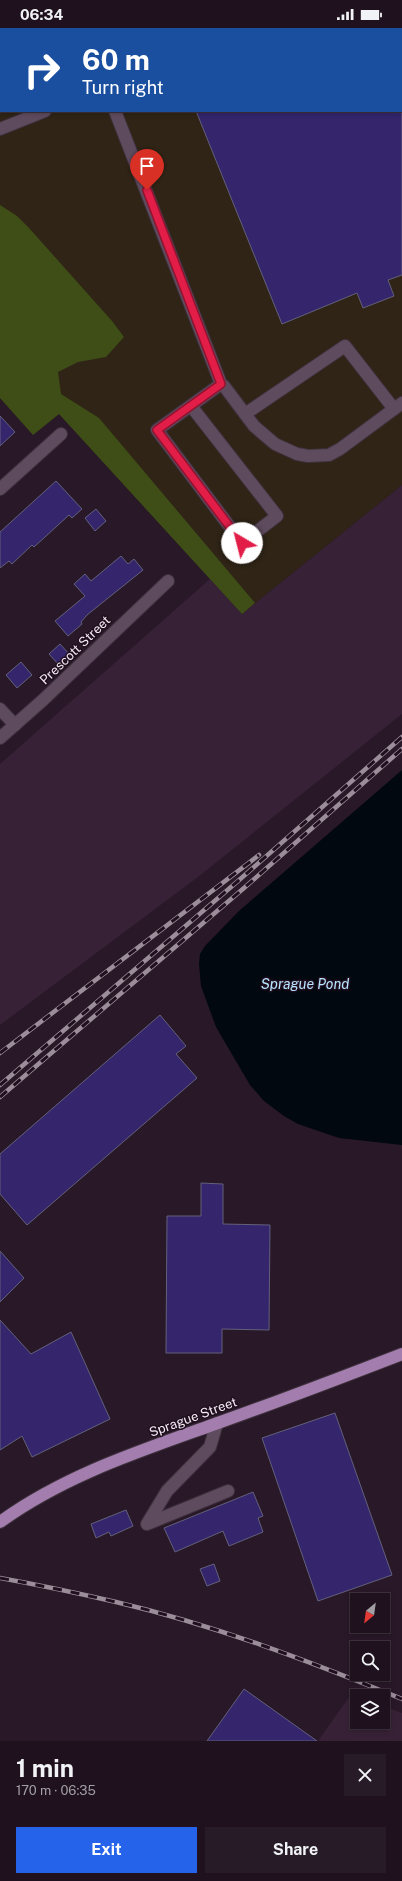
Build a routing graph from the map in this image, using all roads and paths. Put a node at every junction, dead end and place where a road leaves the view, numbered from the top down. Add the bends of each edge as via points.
1 (42, 112) edge
2 (115, 112) edge
3 (0, 129) edge
4 (221, 384) junction
5 (191, 406) junction
6 (398, 406) edge
7 (245, 414) junction
8 (61, 434) dead end
9 (0, 489) edge
10 (168, 581) dead end
11 (0, 709) edge
12 (15, 725) junction
13 (0, 738) edge
14 (402, 1354) edge
15 (217, 1423) junction
16 (228, 1491) dead end
17 (0, 1522) edge

1 - 3 street
2 - 4 street
4 - 5 street
4 - 7 street
5 - 5 street via 157,430 242,543 277,516
6 - 7 street via 340,449 329,455 318,456 297,454 275,444 263,435
6 - 7 street via 345,346
8 - 9 street
10 - 12 street, Prescott Street
11 - 12 street
12 - 13 street, Prescott Street
14 - 15 main road, Sprague Street
15 - 16 street via 210,1448 167,1491 147,1524
15 - 17 main road, Sprague Street via 73,1478

